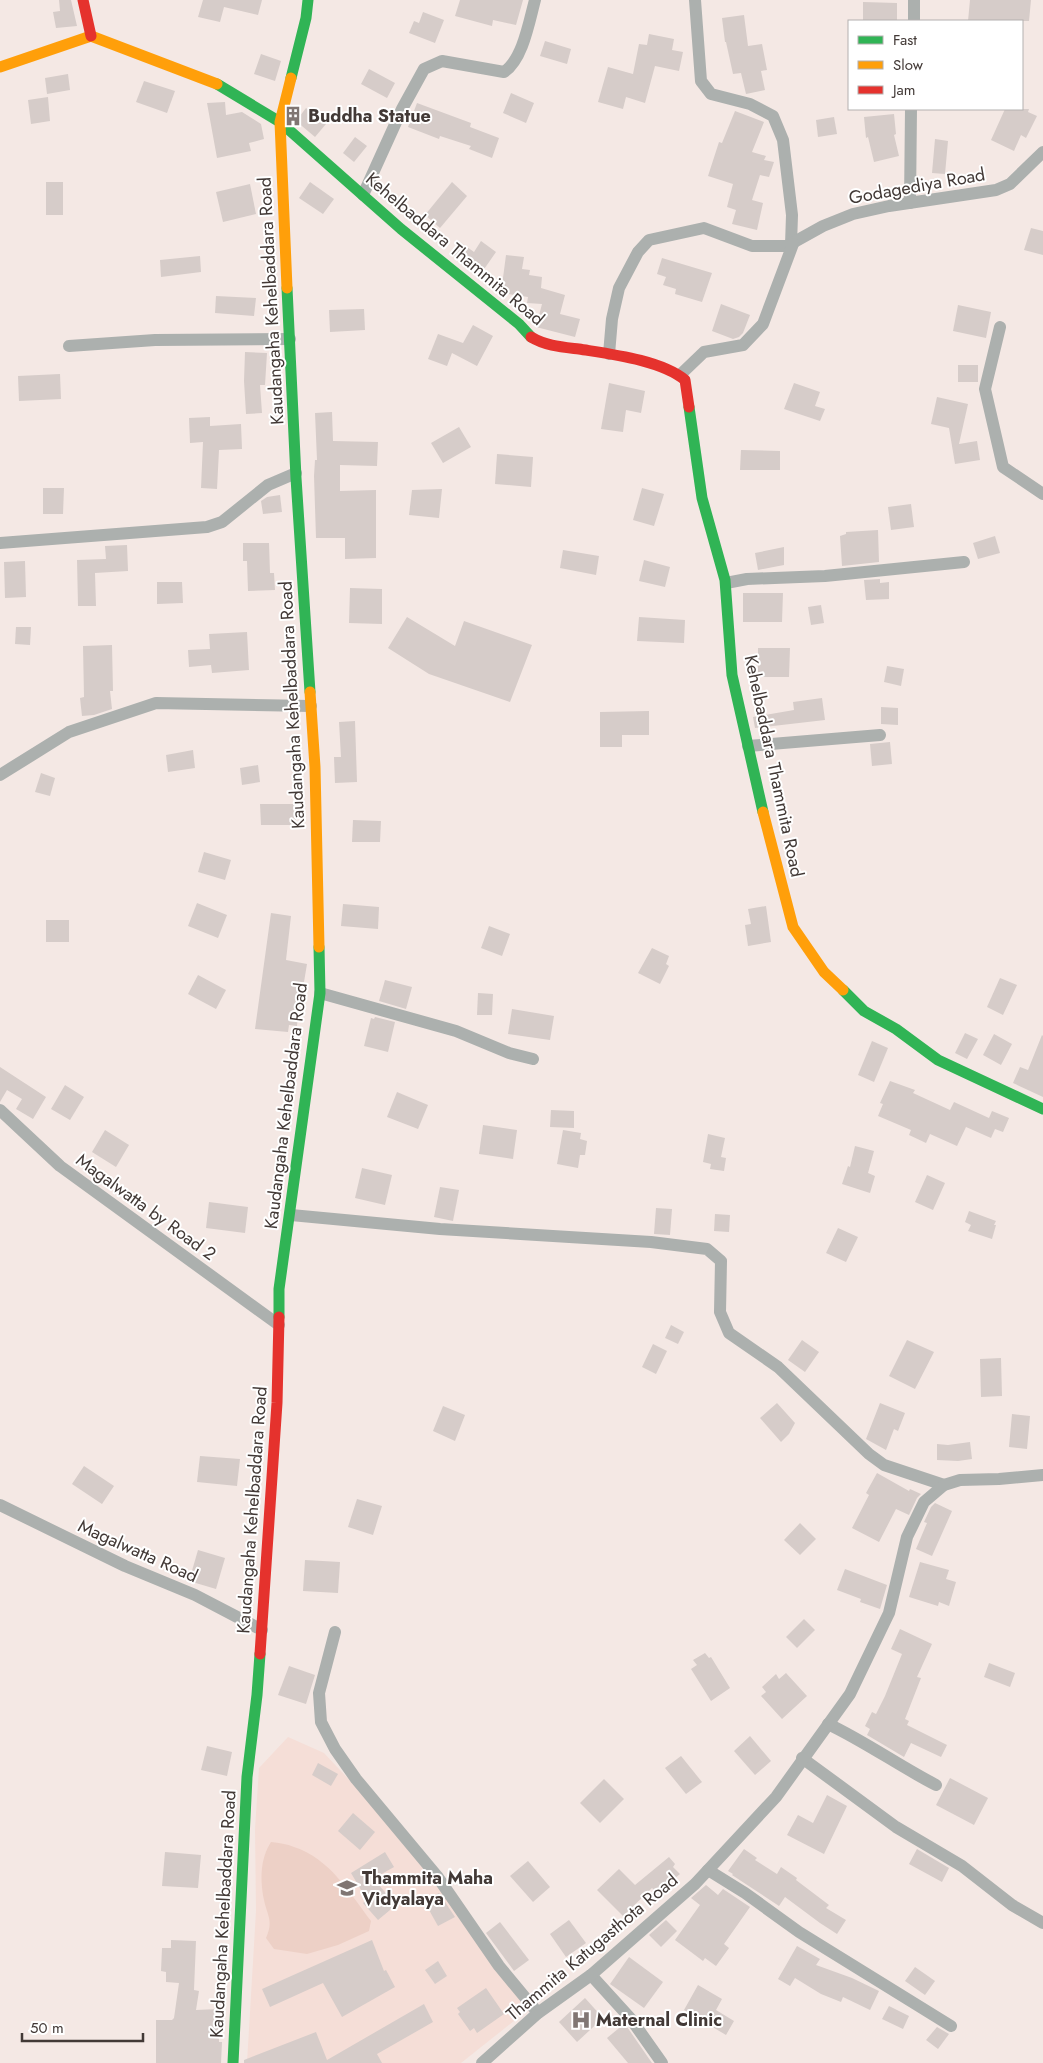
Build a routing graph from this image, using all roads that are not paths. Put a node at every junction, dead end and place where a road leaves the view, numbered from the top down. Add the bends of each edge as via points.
1 (83, 0) edge
2 (308, 0) edge
3 (535, 0) edge
4 (696, 0) edge
5 (914, 0) edge
6 (914, 20) edge
7 (91, 36) junction
8 (0, 67) edge
9 (912, 110) edge
10 (280, 122) junction
11 (1043, 152) edge
12 (363, 195) junction
13 (910, 203) junction
14 (792, 244) junction
15 (1000, 327) dead end
16 (290, 340) junction
17 (69, 346) dead end
18 (609, 354) junction
19 (680, 376) junction
20 (296, 472) junction
21 (1043, 494) edge
22 (0, 543) edge
23 (964, 562) dead end
24 (726, 582) junction
25 (311, 706) junction
26 (880, 734) dead end
27 (748, 746) junction
28 (0, 775) edge
29 (320, 993) junction
30 (533, 1059) dead end
31 (1043, 1108) edge
32 (0, 1110) edge
33 (291, 1214) junction
34 (279, 1325) junction
35 (1043, 1475) edge
36 (944, 1484) junction
37 (0, 1505) edge
38 (262, 1630) junction
39 (335, 1632) dead end
40 (828, 1724) junction
41 (802, 1758) junction
42 (936, 1785) dead end
43 (708, 1870) junction
44 (1043, 1923) edge
45 (591, 1975) junction
46 (538, 2013) junction
47 (951, 2026) dead end
48 (233, 2063) edge
49 (482, 2063) edge
50 (662, 2063) edge

1 - 7 street
2 - 10 street, Kaudangaha Kehelbaddara Road
3 - 12 street via 513,66 504,72 442,61 424,69
4 - 14 street via 701,81 711,94 750,104 772,116 783,140 792,215
5 - 6 street
7 - 8 street
7 - 10 street, Kehelbaddara Thammita Road via 218,84
9 - 13 street
10 - 12 street, Kehelbaddara Thammita Road
10 - 16 street, Kaudangaha Kehelbaddara Road
11 - 13 street, Godagediya Road via 1010,184 996,190
12 - 18 street, Kehelbaddara Thammita Road via 519,324 530,337 542,344
13 - 14 street, Godagediya Road via 852,214
14 - 18 street, Godagediya Road via 752,246 704,228 649,240 638,252 618,288
14 - 19 street via 763,324 743,345 704,352
15 - 21 street via 985,389 1003,467
16 - 17 street via 155,340
16 - 20 street, Kaudangaha Kehelbaddara Road
18 - 19 street, Kehelbaddara Thammita Road via 674,371
19 - 24 street, Kehelbaddara Thammita Road via 685,380 702,498
20 - 22 street via 268,485 222,522 207,527
20 - 25 street, Kaudangaha Kehelbaddara Road
23 - 24 street
24 - 27 street, Kehelbaddara Thammita Road via 732,675
25 - 28 street via 156,704 69,732
25 - 29 street, Kaudangaha Kehelbaddara Road
26 - 27 street
27 - 31 street, Kehelbaddara Thammita Road via 793,927 824,972 864,1011 896,1029 938,1060
29 - 30 street via 456,1031 509,1053
29 - 33 street, Kaudangaha Kehelbaddara Road
32 - 34 street, Magalwatta by Road 2 via 60,1166
33 - 34 street, Kaudangaha Kehelbaddara Road via 279,1289
33 - 36 street via 707,1249 722,1261 720,1312 729,1333 778,1367 884,1465
34 - 38 street, Kaudangaha Kehelbaddara Road
35 - 36 street via 960,1480
36 - 40 street, Thammita Katugasthota Road via 924,1502 907,1537 888,1613 850,1694
37 - 38 street, Magalwatta Road via 117,1562 195,1595
38 - 48 street, Kaudangaha Kehelbaddara Road via 248,1777
39 - 46 street via 319,1693 321,1722 335,1749 361,1786 437,1876 499,1966
40 - 41 street, Thammita Katugasthota Road
40 - 42 street
41 - 43 street, Thammita Katugasthota Road via 776,1797
41 - 44 street via 896,1827 962,1866
43 - 45 street, Thammita Katugasthota Road
43 - 47 street via 799,1932
45 - 46 street, Thammita Katugasthota Road
45 - 50 street via 631,2019
46 - 49 street, Thammita Katugasthota Road

